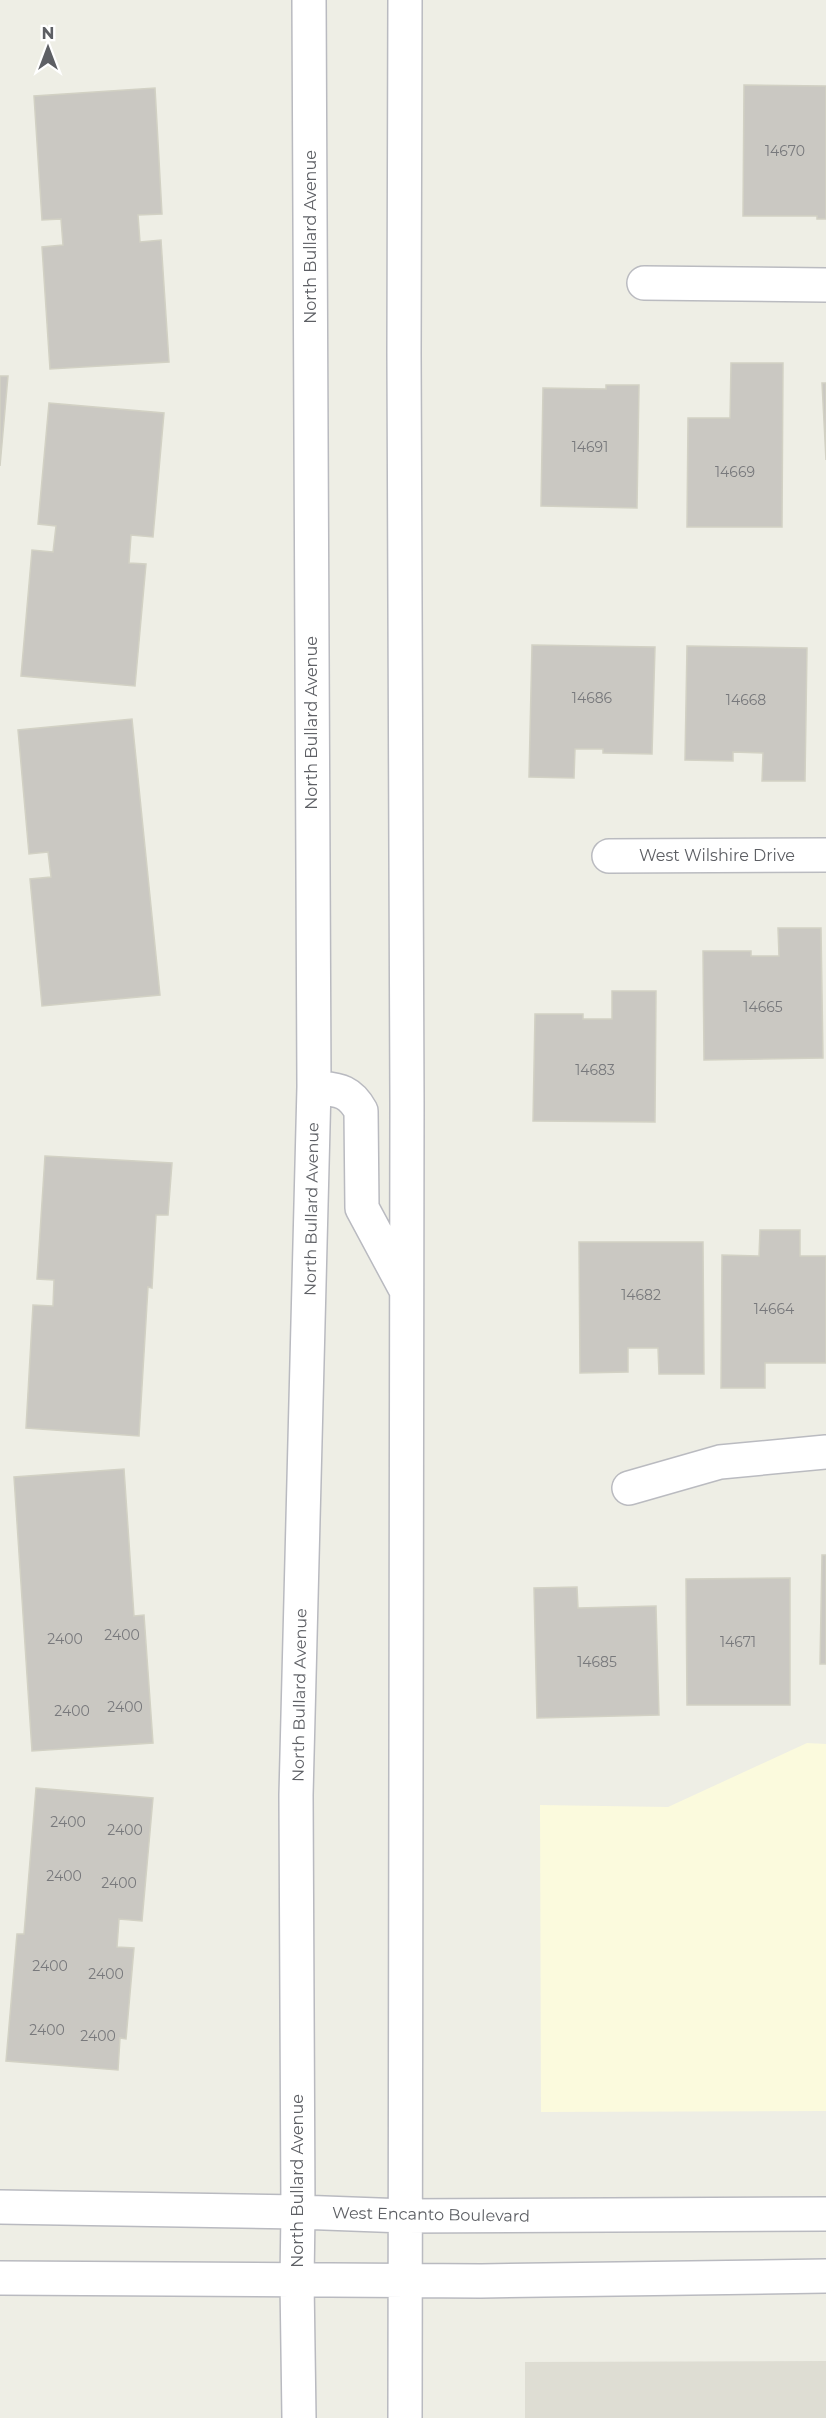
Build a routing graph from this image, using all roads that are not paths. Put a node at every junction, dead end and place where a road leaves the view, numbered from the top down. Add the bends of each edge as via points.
1 (309, 0) edge
2 (405, 0) edge
3 (644, 283) dead end
4 (826, 285) edge
5 (826, 855) edge
6 (609, 856) dead end
7 (314, 1087) junction
8 (407, 1292) junction
9 (826, 1452) edge
10 (629, 1488) dead end
11 (0, 2207) edge
12 (298, 2211) junction
13 (826, 2214) edge
14 (405, 2216) junction
15 (826, 2276) edge
16 (0, 2278) edge
17 (297, 2280) junction
18 (404, 2280) junction
19 (299, 2418) edge
20 (405, 2418) edge

1 - 7 main road, North Bullard Avenue
2 - 8 main road
3 - 4 main road
5 - 6 main road, West Wilshire Drive
7 - 8 main road via 339,1090 354,1098 361,1111 362,1208
7 - 12 main road, North Bullard Avenue via 296,1795
8 - 14 main road
9 - 10 main road via 720,1462
11 - 12 main road, West Encanto Boulevard
12 - 14 main road, West Encanto Boulevard
12 - 17 main road, North Bullard Avenue
13 - 14 main road, West Encanto Boulevard
14 - 18 main road
15 - 18 main road
16 - 17 main road
17 - 18 main road
17 - 19 main road, North Bullard Avenue
18 - 20 main road

